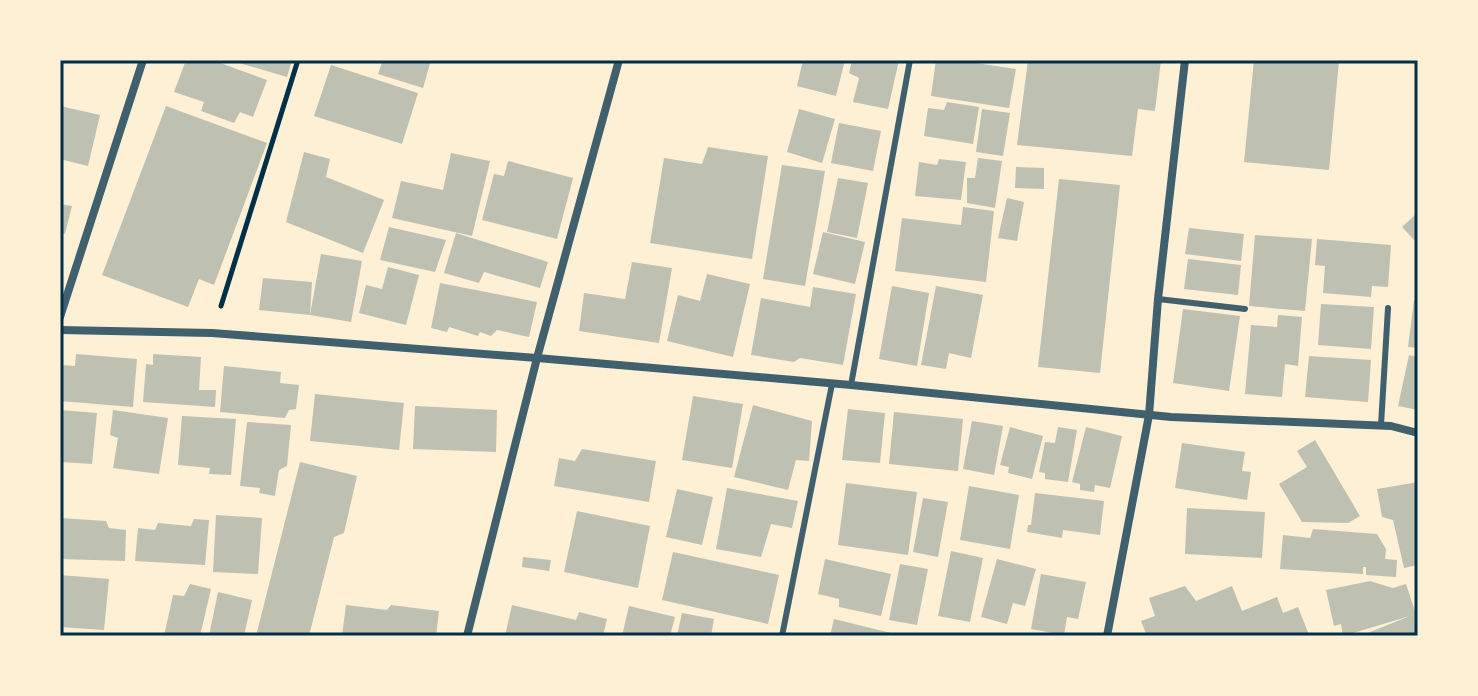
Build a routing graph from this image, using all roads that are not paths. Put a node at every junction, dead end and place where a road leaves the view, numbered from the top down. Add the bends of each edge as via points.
1 (143, 60) edge
2 (619, 60) edge
3 (910, 60) edge
4 (1185, 60) edge
5 (1158, 299) junction
6 (1388, 308) dead end
7 (1245, 309) dead end
8 (60, 317) edge
9 (60, 330) edge
10 (537, 358) junction
11 (832, 384) junction
12 (851, 385) junction
13 (1149, 415) junction
14 (1381, 425) junction
15 (1418, 433) edge
16 (467, 636) edge
17 (782, 636) edge
18 (1107, 636) edge

1 - 8 street
2 - 10 street
3 - 12 lane
4 - 5 street
5 - 7 lane
5 - 13 street
6 - 14 lane
9 - 10 street via 212,333
10 - 11 street
10 - 16 street
11 - 12 street
11 - 17 lane
12 - 13 street
13 - 14 street
13 - 18 street
14 - 15 street

